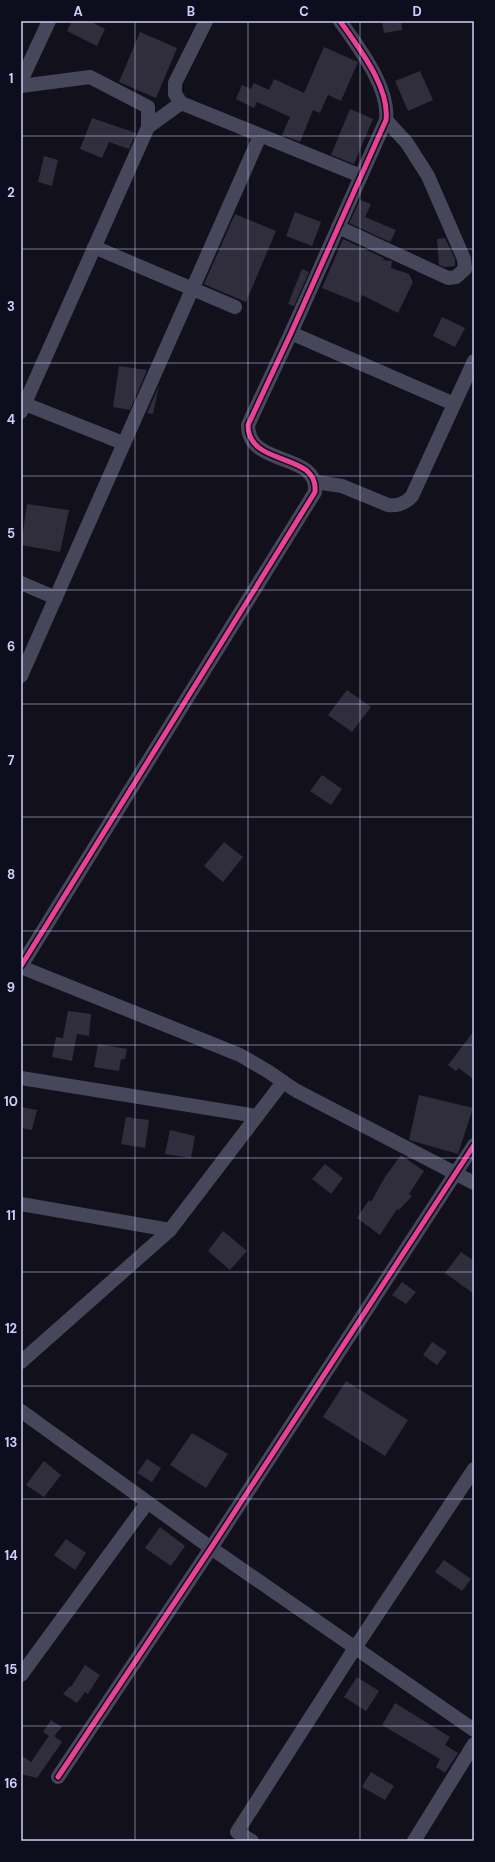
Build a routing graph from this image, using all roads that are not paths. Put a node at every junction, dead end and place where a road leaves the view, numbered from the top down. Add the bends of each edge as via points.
1 (49, 21) edge
2 (206, 21) edge
3 (340, 21) edge
4 (21, 81) edge
5 (21, 86) edge
6 (181, 103) junction
7 (386, 120) junction
8 (148, 127) junction
9 (260, 136) junction
10 (361, 176) junction
11 (338, 227) junction
12 (94, 247) junction
13 (192, 289) junction
14 (235, 307) dead end
15 (291, 333) junction
16 (474, 362) edge
17 (454, 404) junction
18 (23, 408) edge
19 (123, 443) junction
20 (314, 482) junction
21 (21, 583) edge
22 (56, 598) junction
23 (21, 676) edge
24 (21, 966) edge
25 (21, 1078) edge
26 (283, 1082) junction
27 (258, 1116) junction
28 (474, 1145) edge
29 (455, 1172) junction
30 (474, 1183) edge
31 (21, 1204) edge
32 (170, 1230) junction
33 (21, 1362) edge
34 (21, 1411) edge
35 (474, 1469) edge
36 (147, 1503) junction
37 (211, 1548) junction
38 (355, 1648) junction
39 (22, 1672) edge
40 (474, 1730) edge
41 (474, 1744) edge
42 (58, 1776) dead end
43 (252, 1841) edge
44 (414, 1841) edge

1 - 4 street
2 - 6 street via 175,83 175,94
3 - 7 street via 383,91 387,105
5 - 8 street via 90,77 148,107
6 - 8 street
6 - 9 street
7 - 10 street
7 - 11 street via 407,143 428,176 464,259 465,269 456,277 448,278
8 - 12 street
9 - 10 street
9 - 13 street
10 - 11 street
11 - 15 street
12 - 13 street
12 - 18 street
13 - 14 street
13 - 19 street
15 - 17 street
15 - 20 street via 249,420 249,436 257,448 304,469
16 - 17 street
17 - 20 street via 412,496 402,504 388,505 342,486
18 - 19 street
19 - 22 street
20 - 24 street via 313,496
21 - 22 street
22 - 23 street
24 - 26 street via 240,1055
25 - 27 street
26 - 27 street
26 - 29 street via 309,1098
27 - 32 street
28 - 29 street
29 - 30 street
29 - 37 street
31 - 32 street
32 - 33 street
34 - 36 street
35 - 38 street
36 - 37 street
36 - 39 street
37 - 38 street
37 - 42 street
38 - 40 street
38 - 43 street via 237,1832
41 - 44 street

